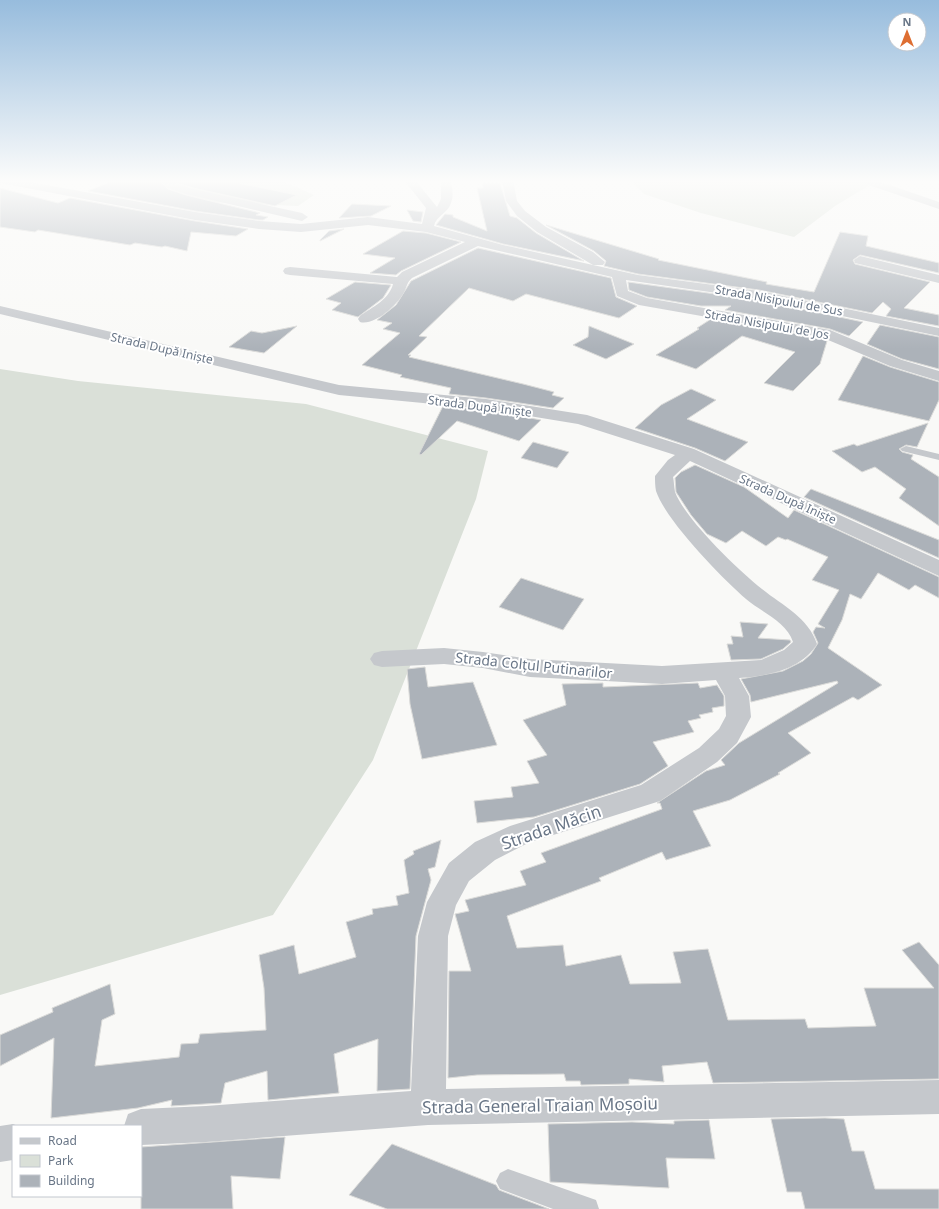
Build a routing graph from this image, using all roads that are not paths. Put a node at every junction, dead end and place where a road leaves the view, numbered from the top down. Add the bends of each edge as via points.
1 (465, 236) edge
2 (555, 236) edge
3 (477, 241) junction
4 (860, 260) dead end
5 (290, 271) dead end
6 (611, 273) junction
7 (939, 279) edge
8 (400, 281) junction
9 (0, 310) edge
10 (366, 318) dead end
11 (939, 332) edge
12 (939, 376) edge
13 (906, 449) dead end
14 (688, 453) junction
15 (939, 457) edge
16 (939, 569) edge
17 (382, 659) dead end
18 (724, 672) junction
19 (939, 1097) edge
20 (428, 1107) junction
21 (142, 1127) edge
22 (12, 1142) edge
23 (0, 1144) edge
24 (508, 1181) dead end
25 (587, 1209) edge

1 - 3 street
2 - 6 street, Strada Nisipului de Sus
3 - 6 street
3 - 8 street via 407,275
4 - 7 street
5 - 8 street
6 - 11 street, Strada Nisipului de Sus via 638,280 759,295
6 - 12 street, Strada Nisipului de Jos via 622,293 644,302 825,333 896,363
8 - 10 street via 397,293 387,304
9 - 14 street, Strada După Iniște via 339,390 486,404 581,420
13 - 15 lane
14 - 16 street, Strada După Iniște
14 - 18 street, Strada Colțul Putinarilor via 664,476 666,492 680,516 727,568 752,592 797,627 804,636 805,644 792,656 764,668
17 - 18 street, Strada Colțul Putinarilor via 444,656 530,668 662,675
18 - 20 street, Strada Măcin via 737,696 739,717 728,736 708,755 650,793 520,834 485,851 459,872 442,902 433,936
19 - 20 street, Strada General Traian Moșoiu
20 - 21 street, Strada General Traian Moșoiu
22 - 23 street
24 - 25 lane

